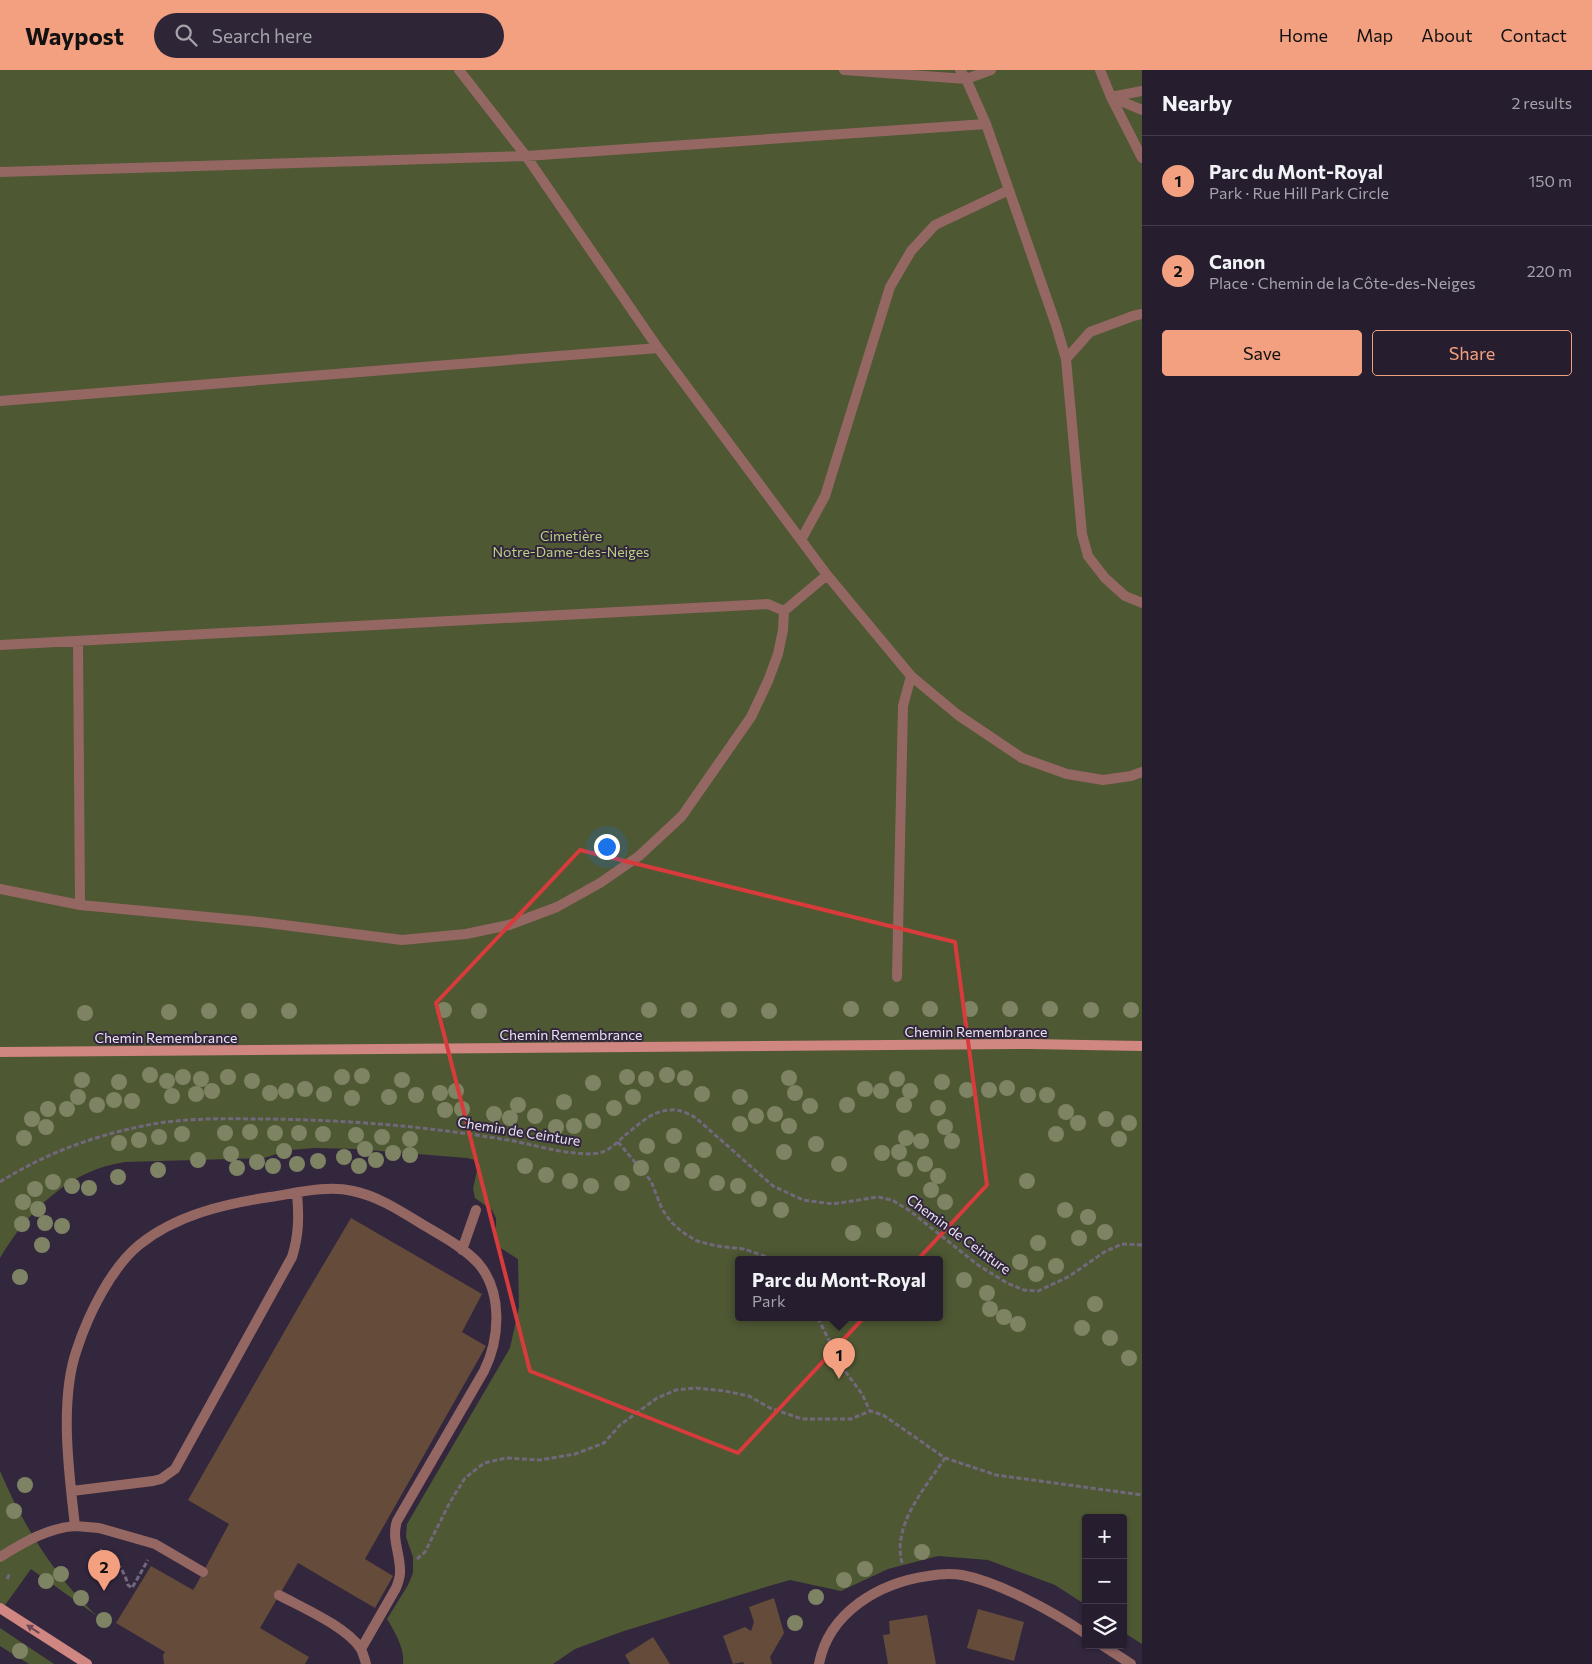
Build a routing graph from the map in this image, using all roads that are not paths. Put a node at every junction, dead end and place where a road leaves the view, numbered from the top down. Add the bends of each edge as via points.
1 (459, 70) edge
2 (844, 70) edge
3 (991, 70) edge
4 (1100, 70) edge
5 (963, 74) edge
6 (1142, 91) edge
7 (1111, 97) junction
8 (1142, 110) edge
9 (986, 124) junction
10 (526, 156) junction
11 (1142, 158) edge
12 (0, 172) edge
13 (1009, 190) junction
14 (1142, 314) edge
15 (658, 348) junction
16 (1066, 359) junction
17 (0, 401) edge
18 (801, 540) junction
19 (827, 575) junction
20 (1142, 603) edge
21 (784, 611) junction
22 (78, 641) junction
23 (0, 645) edge
24 (911, 676) junction
25 (1142, 772) edge
26 (0, 889) edge
27 (80, 906) junction
28 (897, 977) dead end
29 (1142, 1046) edge
30 (0, 1052) edge
31 (297, 1193) junction
32 (476, 1210) dead end
33 (462, 1250) junction
34 (72, 1491) junction
35 (75, 1526) junction
36 (0, 1557) edge
37 (203, 1572) dead end
38 (280, 1595) dead end
39 (0, 1608) edge
40 (1082, 1632) edge
41 (361, 1649) junction
42 (1106, 1649) edge
43 (1118, 1661) edge
44 (87, 1664) edge
45 (366, 1664) edge
46 (819, 1664) edge
47 (1131, 1664) edge

1 - 10 street
2 - 5 street
3 - 5 street
4 - 7 street
5 - 9 street
6 - 7 street
7 - 8 street
7 - 11 street
9 - 10 street
9 - 13 street
10 - 12 street
10 - 15 street
13 - 16 street
13 - 18 street via 935,225 906,258 890,287 825,496
14 - 16 street via 1090,332
15 - 17 street
15 - 18 street
16 - 20 street via 1082,534 1088,556 1124,596
18 - 19 street
19 - 21 street
19 - 24 street
21 - 22 street via 768,604
21 - 27 street via 778,654 751,716 682,816 639,856 557,907 510,926 402,940 260,922
22 - 23 street
22 - 27 street
24 - 25 street via 958,715 1022,758 1067,774 1103,780
24 - 28 street via 903,706
26 - 27 street
29 - 30 street, Chemin Remembrance via 1029,1044
31 - 33 street via 336,1189 366,1194 392,1206
31 - 34 street via 300,1216 292,1257 175,1469 153,1481
31 - 34 street via 245,1201 173,1223 137,1246 120,1265 89,1320 76,1350 70,1377 67,1405
32 - 33 street
33 - 41 street via 478,1264 491,1286 497,1327 492,1356 397,1521 395,1536 400,1572 396,1588
34 - 35 street
35 - 36 street via 47,1532
35 - 37 street via 100,1528 156,1544
38 - 41 street via 340,1630
44 -> 39 street
40 - 46 street via 1023,1598 974,1578 946,1574 907,1580 858,1602 829,1637
41 - 45 street
42 - 43 street
43 - 47 street

